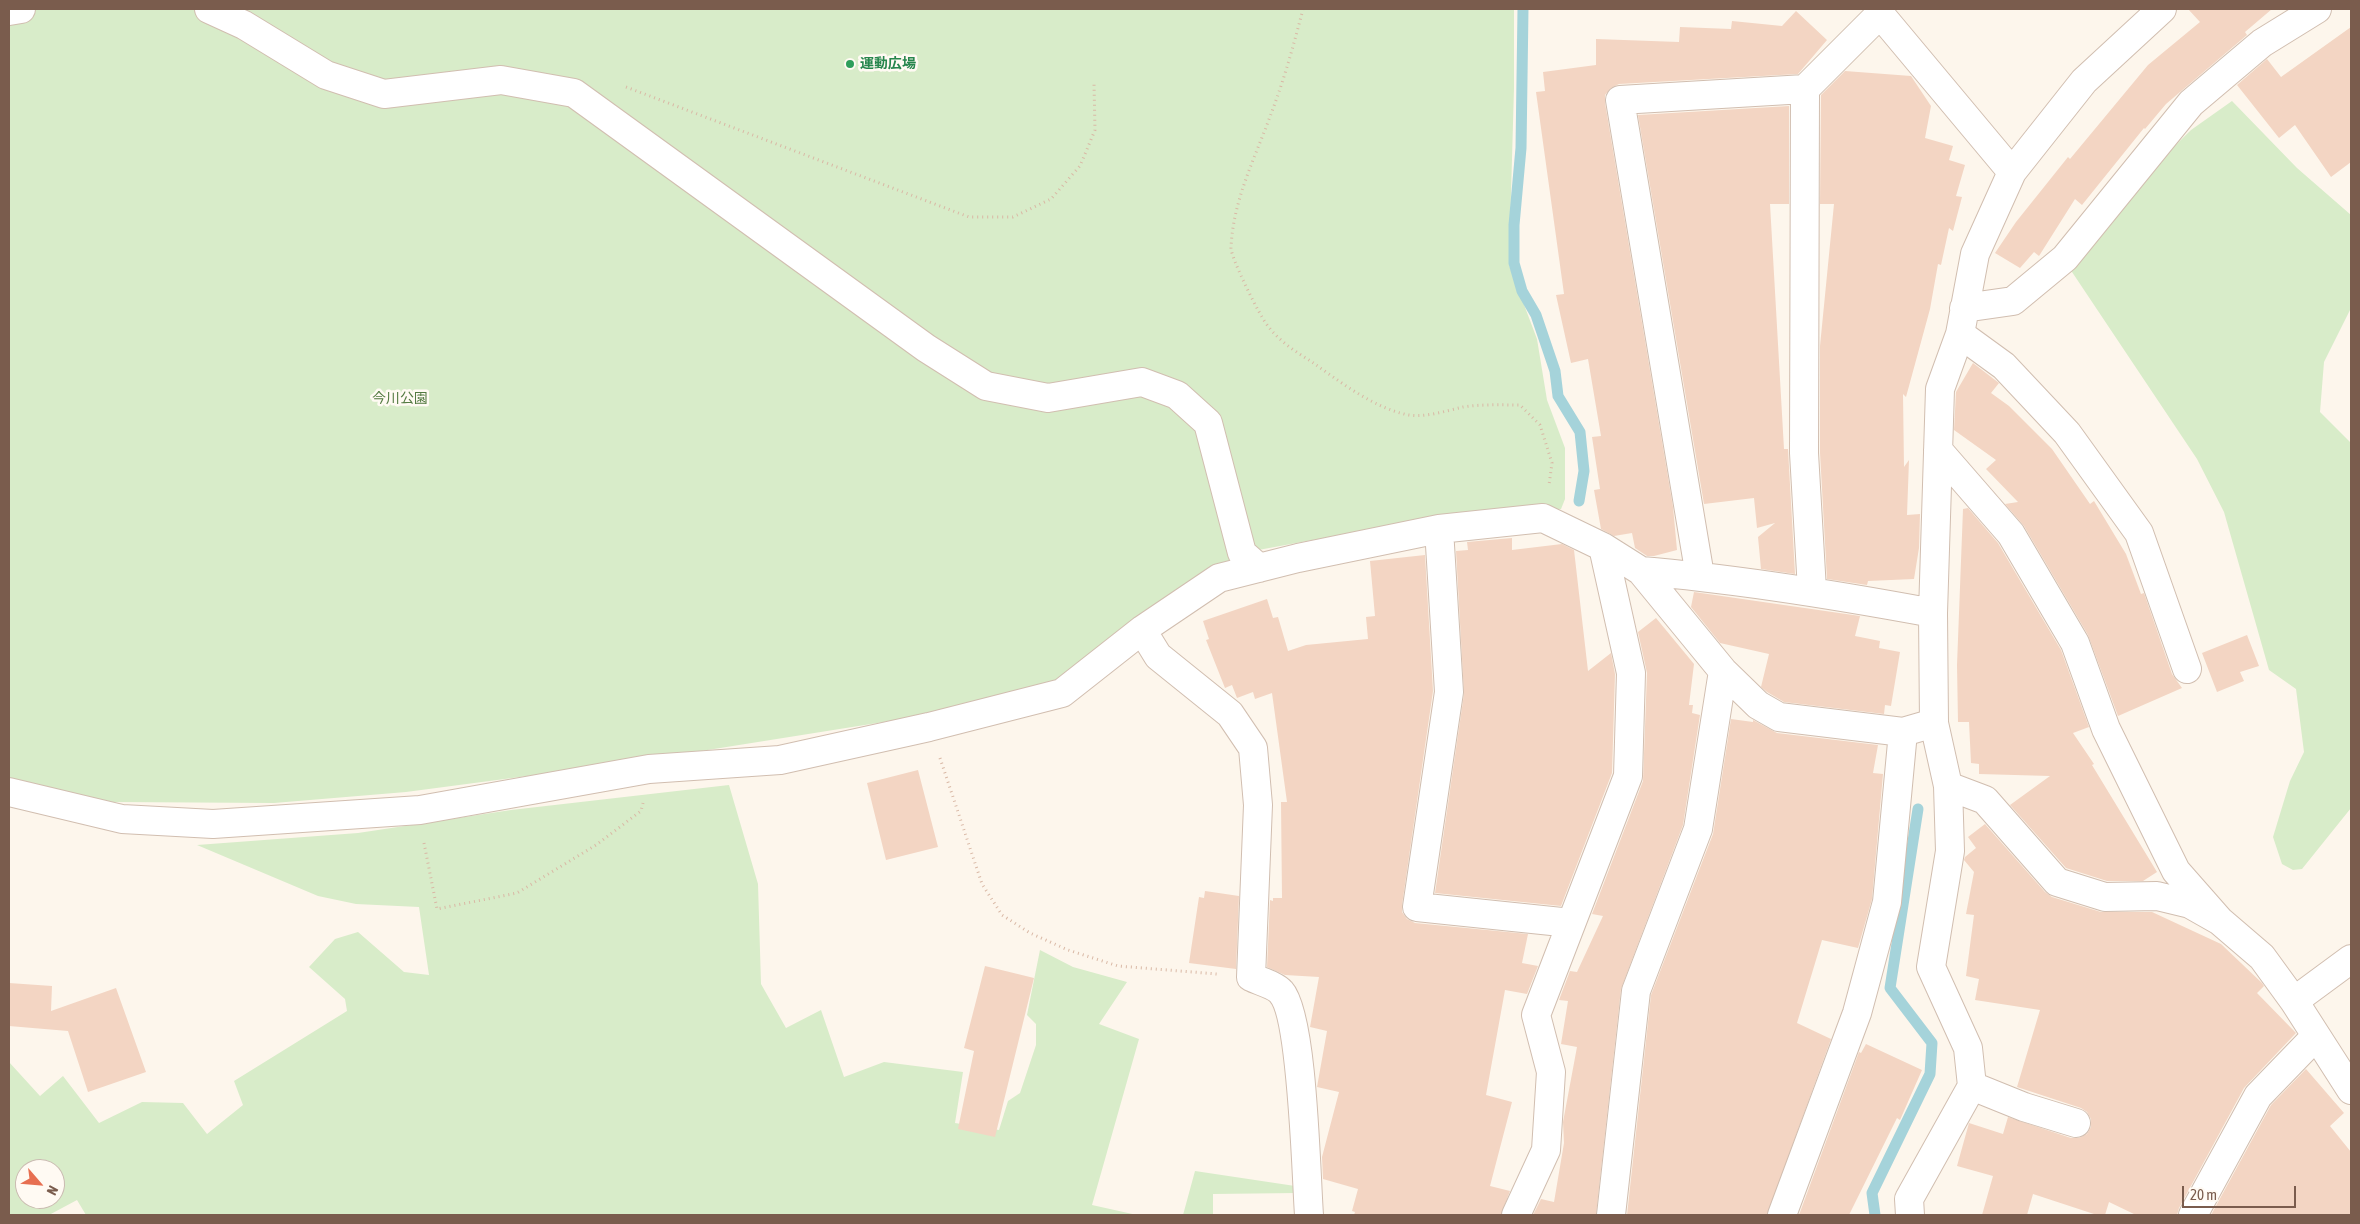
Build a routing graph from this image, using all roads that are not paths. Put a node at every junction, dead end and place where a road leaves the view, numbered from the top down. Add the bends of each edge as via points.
1 (21, 9) edge
2 (209, 9) edge
3 (2162, 9) edge
4 (2317, 9) edge
5 (9, 11) edge
6 (1878, 12) edge
7 (1805, 89) junction
8 (2012, 172) junction
9 (1962, 321) junction
10 (1938, 450) junction
11 (1439, 529) junction
12 (1603, 547) junction
13 (1259, 568) junction
14 (1641, 571) junction
15 (1700, 576) junction
16 (1812, 590) junction
17 (1933, 613) junction
18 (1142, 630) junction
19 (2186, 669) dead end
20 (1723, 671) junction
21 (1934, 723) junction
22 (1903, 732) junction
23 (1948, 786) junction
24 (9, 792) edge
25 (2220, 921) junction
26 (1571, 923) junction
27 (2351, 959) edge
28 (2294, 1001) junction
29 (2316, 1036) junction
30 (1972, 1086) junction
31 (2351, 1090) edge
32 (2076, 1123) dead end
33 (1309, 1215) edge
34 (1516, 1215) edge
35 (1611, 1215) edge
36 (1782, 1215) edge
37 (1910, 1215) edge
38 (2193, 1215) edge

1 - 5 street
2 - 13 street via 244,25 326,75 384,94 501,80 574,93 926,348 986,386 1048,398 1142,382 1177,395 1208,423 1242,553
3 - 8 street via 2084,80
4 - 9 street via 2262,43 2191,103 2065,258 2013,301
6 - 7 street
6 - 8 street
7 - 15 street via 1620,100
7 - 16 street via 1804,453
8 - 9 street via 1975,254
9 - 10 street via 1940,389
9 - 19 street via 2067,432 2140,533
10 - 17 street
10 - 25 street via 2011,534 2075,643 2106,729 2176,871
11 - 12 street via 1543,518
11 - 13 street
11 - 26 street via 1448,692 1417,907
12 - 14 street
12 - 26 street via 1632,674 1628,776
13 - 18 street via 1219,578
14 - 15 street
14 - 20 street
15 - 16 street
16 - 17 street
17 - 21 street
18 - 24 street via 1062,693 780,760 649,769 420,810 213,824 122,819
18 - 33 street via 1158,656 1230,714 1254,748 1258,805 1251,976 1281,992 1289,1008 1298,1048
20 - 22 street via 1758,704 1779,717
20 - 35 street via 1698,829 1636,992
21 - 22 street
21 - 23 street
22 - 36 street via 1887,902 1858,1013
23 - 25 street via 1985,800 2058,882 2105,897 2166,898 2190,904
23 - 30 street via 1950,851 1931,967 1968,1048
25 - 28 street via 2262,957
26 - 34 street via 1536,1015 1550,1072 1546,1150
27 - 28 street
28 - 29 street
29 - 31 street
29 - 38 street via 2258,1096
30 - 32 street
30 - 37 street via 1909,1199

